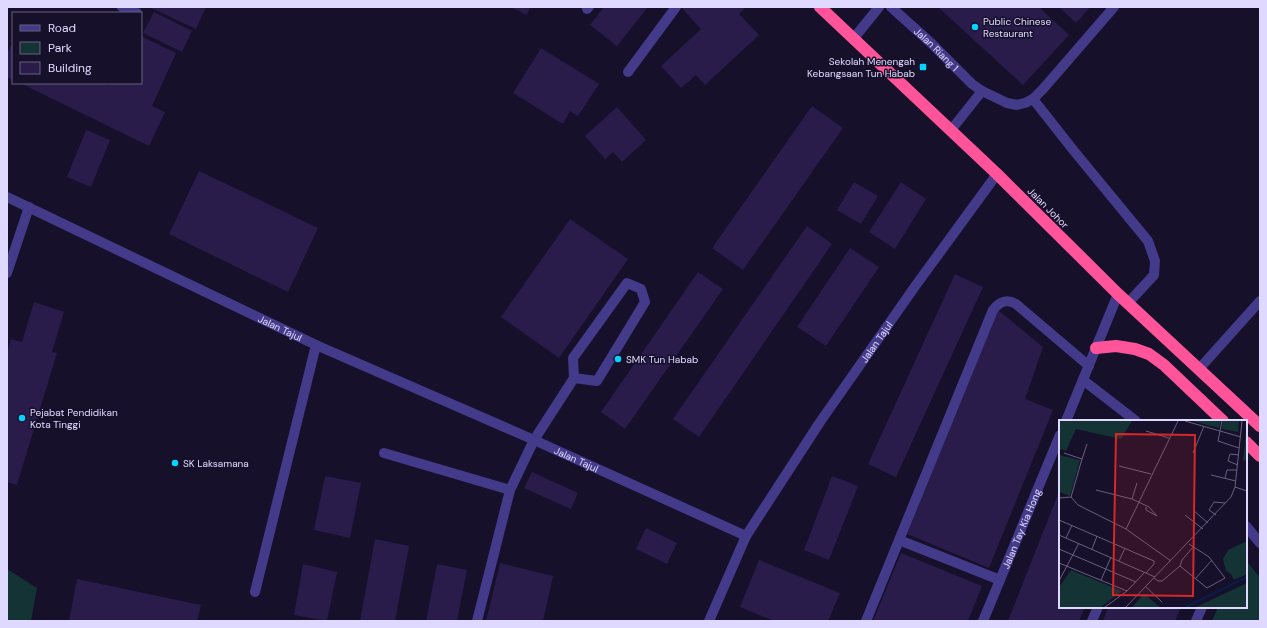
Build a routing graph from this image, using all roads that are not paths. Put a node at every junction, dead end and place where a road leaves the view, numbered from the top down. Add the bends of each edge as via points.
1 (122, 7) edge
2 (676, 7) edge
3 (820, 7) edge
4 (879, 7) edge
5 (891, 7) edge
6 (1114, 7) edge
7 (134, 12) edge
8 (854, 38) junction
9 (628, 72) dead end
10 (982, 91) junction
11 (1033, 99) junction
12 (951, 130) junction
13 (997, 174) junction
14 (7, 197) edge
15 (29, 207) junction
16 (7, 273) edge
17 (1118, 294) junction
18 (1260, 301) edge
19 (1128, 303) junction
20 (316, 345) junction
21 (1096, 348) junction
22 (1089, 366) junction
23 (1199, 369) junction
24 (574, 378) junction
25 (1083, 380) junction
26 (1066, 420) edge
27 (1135, 420) edge
28 (1223, 420) edge
29 (1260, 426) edge
30 (1059, 437) edge
31 (534, 440) junction
32 (1247, 443) edge
33 (384, 453) dead end
34 (1260, 456) edge
35 (510, 490) junction
36 (1247, 527) edge
37 (746, 536) junction
38 (899, 540) junction
39 (1260, 543) edge
40 (1000, 580) junction
41 (255, 592) dead end
42 (1098, 608) edge
43 (1202, 608) edge
44 (477, 621) edge
45 (709, 621) edge
46 (866, 621) edge
47 (983, 621) edge
48 (1092, 621) edge
49 (1196, 621) edge

1 - 7 street
2 - 9 street
3 - 8 highway, Jalan Johor
4 - 8 street
5 - 10 street, Jalan Riang 1
6 - 11 street
8 - 12 highway, Jalan Johor
10 - 11 street, Jalan Riang 1 via 1007,103 1025,103
10 - 12 street
11 - 19 street via 1148,241 1155,261 1154,275
12 - 13 highway, Jalan Johor
13 - 17 highway, Jalan Johor
13 - 37 street, Jalan Tajul via 820,422
14 - 15 street, Jalan Tajul
15 - 16 street
15 - 20 street, Jalan Tajul
17 - 19 highway, Jalan Johor
17 - 21 street
18 - 23 street
19 - 23 highway, Jalan Johor
20 - 31 street, Jalan Tajul
20 - 41 street
21 - 22 street
21 - 28 highway via 1116,346 1149,354
22 - 25 street
22 - 38 street via 1016,304 1004,301 997,304
23 - 29 highway, Jalan Johor
24 - 24 street via 573,358 627,283 641,289 645,302 596,381
24 - 31 street
25 - 26 street
25 - 27 street
30 - 40 street, Jalan Tay Kia Hong
31 - 35 street
31 - 37 street, Jalan Tajul
32 - 34 highway
33 - 35 street
35 - 44 street
36 - 39 street
37 - 45 street
38 - 40 street
38 - 46 street
40 - 47 street, Jalan Tay Kia Hong
42 - 48 street
43 - 49 street

